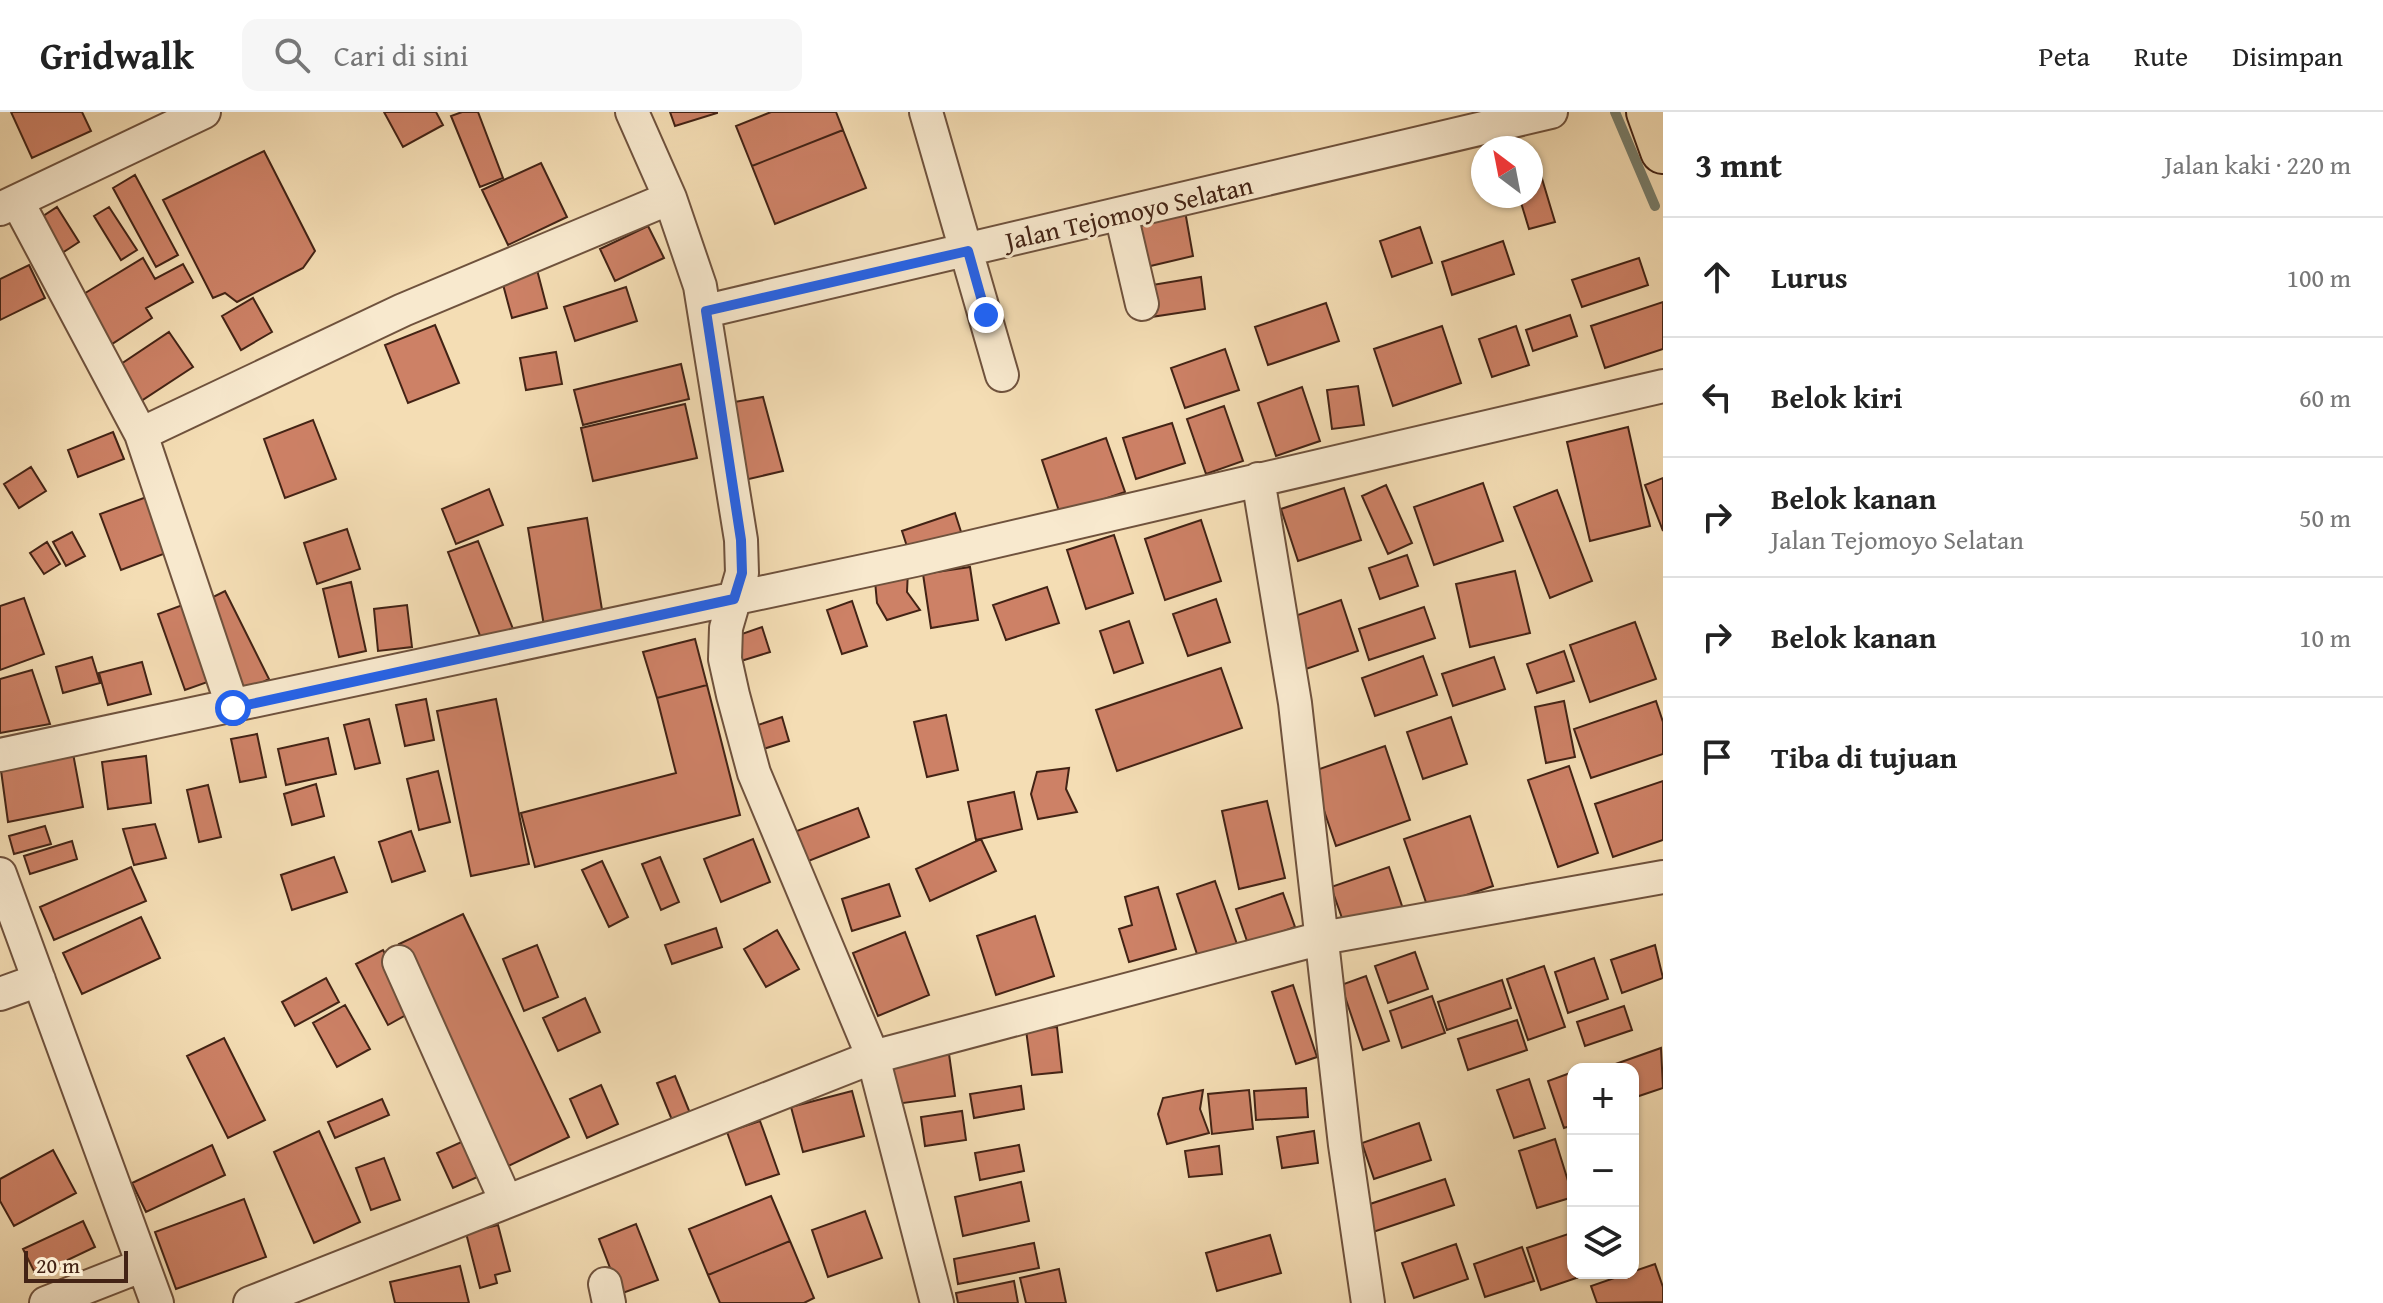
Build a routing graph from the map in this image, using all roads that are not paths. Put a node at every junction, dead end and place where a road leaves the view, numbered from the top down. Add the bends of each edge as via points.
1 (204, 112) edge
2 (632, 112) edge
3 (926, 112) edge
4 (1551, 112) edge
5 (1649, 112) edge
6 (1663, 151) edge
7 (670, 198) junction
8 (8, 205) edge
9 (1121, 214) junction
10 (968, 251) junction
11 (1142, 304) dead end
12 (706, 311) junction
13 (1002, 375) dead end
14 (1663, 386) edge
15 (141, 434) junction
16 (1258, 479) junction
17 (734, 599) junction
18 (233, 708) junction
19 (0, 755) edge
20 (0, 874) edge
21 (1660, 887) edge
22 (1322, 938) junction
23 (399, 962) dead end
24 (39, 980) junction
25 (0, 994) edge
26 (873, 1057) junction
27 (506, 1201) junction
28 (143, 1265) junction
29 (46, 1303) edge
30 (157, 1303) edge
31 (250, 1303) edge
32 (937, 1303) edge
33 (1368, 1303) edge

1 - 8 street
2 - 7 street
3 - 10 street
4 - 9 street, Jalan Tejomoyo Selatan
5 - 6 main road
7 - 12 street
7 - 15 street via 403,310
8 - 15 street
9 - 10 street, Jalan Tejomoyo Selatan
9 - 11 street
10 - 12 street, Jalan Tejomoyo Selatan
10 - 13 street
12 - 17 street via 741,540 742,573
14 - 16 street
15 - 18 street
16 - 17 street
16 - 22 street via 1295,703
17 - 18 street
17 - 26 street via 725,659 754,773
18 - 19 street
20 - 24 street
21 - 22 street
22 - 26 street
22 - 33 street
23 - 27 street
24 - 25 street
24 - 28 street
26 - 27 street
26 - 32 street
27 - 31 street
28 - 29 street
28 - 30 street

